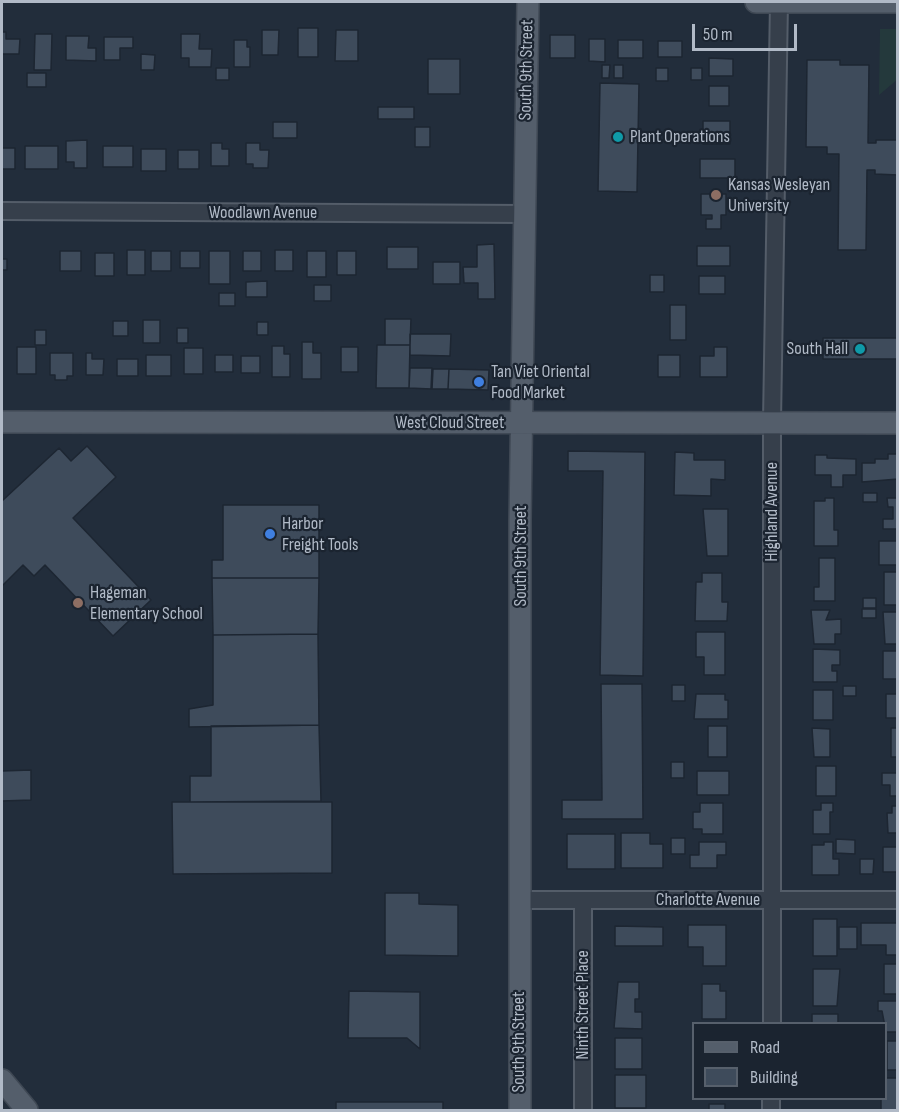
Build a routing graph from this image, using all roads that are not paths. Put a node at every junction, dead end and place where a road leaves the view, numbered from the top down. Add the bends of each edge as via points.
1 (528, 2) edge
2 (756, 2) edge
3 (779, 2) edge
4 (897, 2) edge
5 (2, 211) edge
6 (524, 214) junction
7 (772, 421) junction
8 (2, 422) edge
9 (522, 423) junction
10 (897, 423) edge
11 (519, 900) junction
12 (583, 900) junction
13 (774, 900) junction
14 (897, 900) edge
15 (772, 1022) edge
16 (2, 1080) edge
17 (27, 1110) edge
18 (520, 1110) edge
19 (583, 1110) edge

1 - 6 main road, South 9th Street
2 - 3 main road
3 - 4 main road
3 - 7 street, Highland Avenue
5 - 6 street, Woodlawn Avenue
6 - 9 main road, South 9th Street
7 - 9 main road, West Cloud Street
7 - 10 main road, West Cloud Street
7 - 13 street, Highland Avenue
8 - 9 main road, West Cloud Street
9 - 11 main road, South 9th Street
11 - 12 street, Charlotte Avenue
11 - 18 main road, South 9th Street
12 - 13 street, Charlotte Avenue
12 - 19 street, Ninth Street Place
13 - 14 street, Charlotte Avenue
13 - 15 street, Highland Avenue
16 - 17 main road

